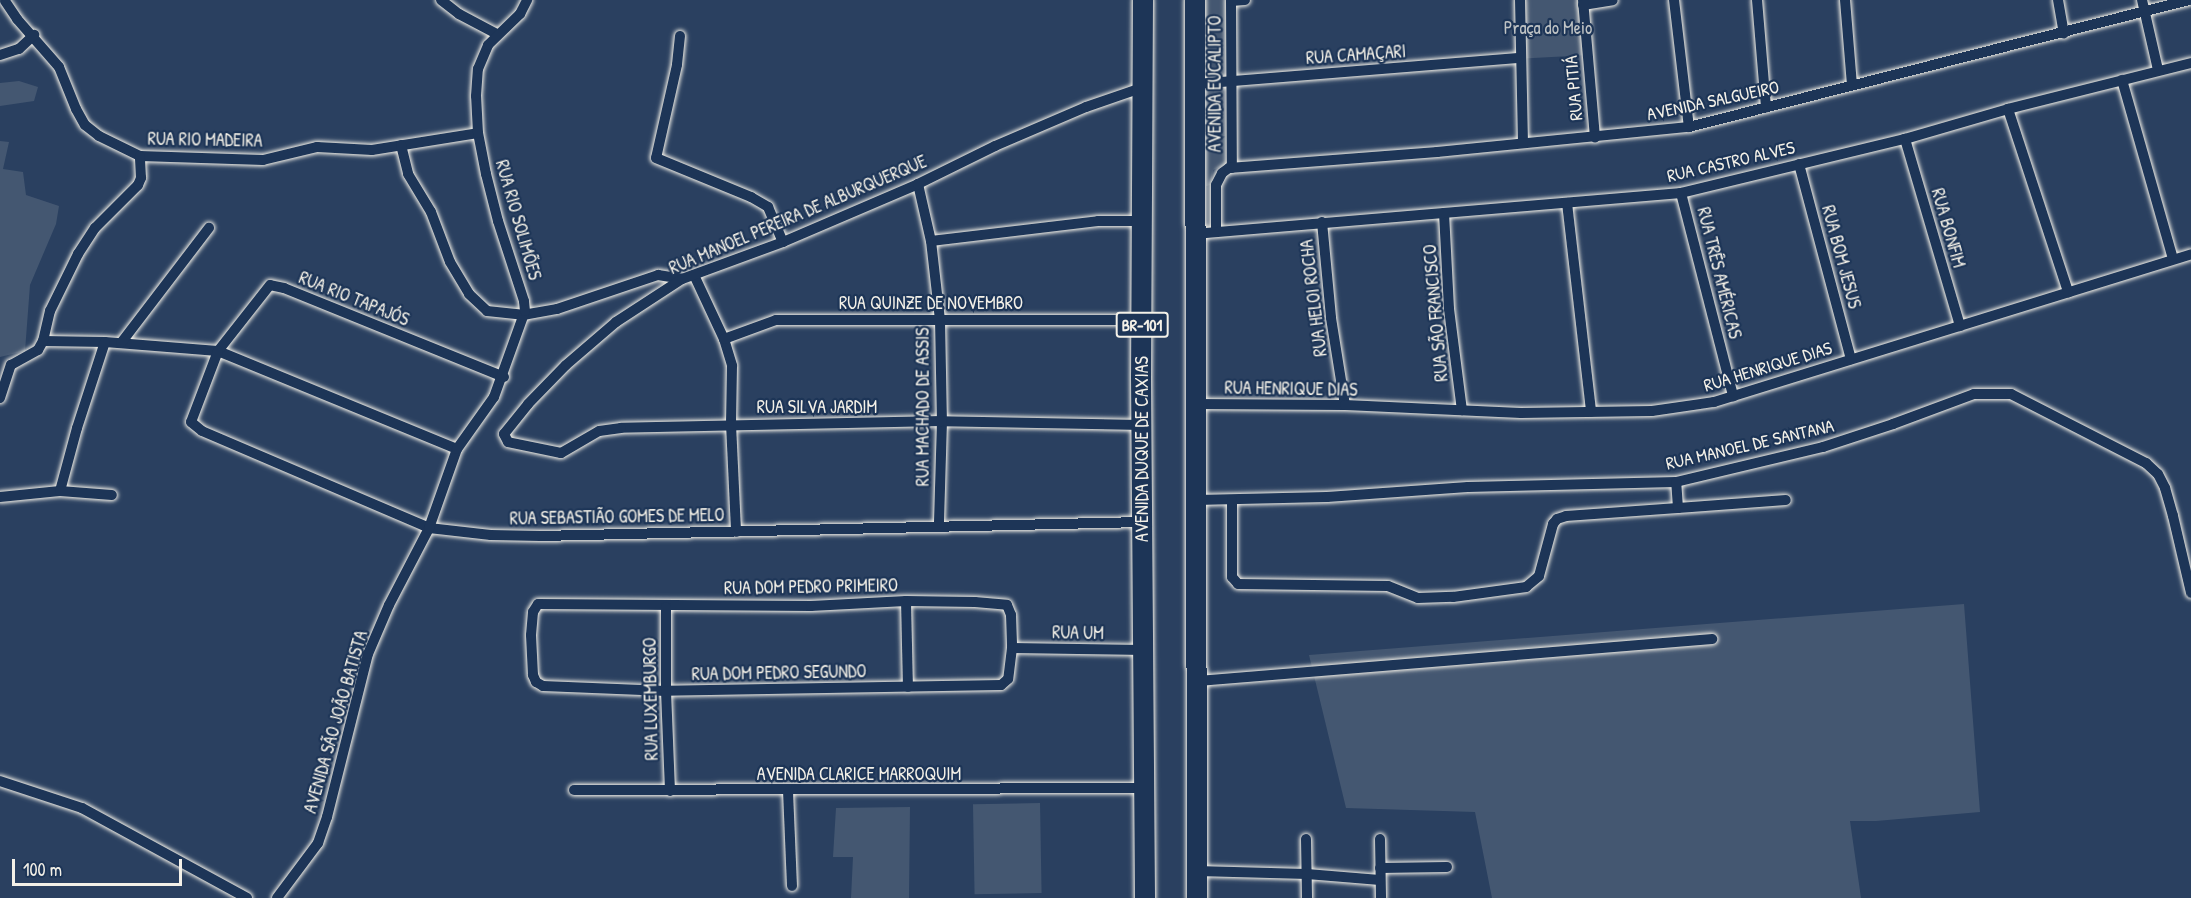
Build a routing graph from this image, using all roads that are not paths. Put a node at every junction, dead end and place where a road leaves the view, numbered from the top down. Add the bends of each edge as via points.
1 (6, 0) edge
2 (441, 0) edge
3 (527, 0) edge
4 (1143, 0) edge
5 (1195, 0) edge
6 (1245, 0) edge
7 (1520, 0) edge
8 (1613, 0) edge
9 (1674, 0) edge
10 (1757, 0) edge
11 (1845, 0) edge
12 (2058, 0) edge
13 (2189, 0) edge
14 (1231, 1) edge
15 (1583, 2) edge
16 (0, 5) edge
17 (2143, 5) edge
18 (2064, 33) junction
19 (497, 34) junction
20 (34, 35) junction
21 (680, 36) dead end
22 (0, 55) edge
23 (1519, 58) junction
24 (2191, 63) edge
25 (2158, 70) junction
26 (2122, 80) junction
27 (1231, 82) junction
28 (1195, 84) junction
29 (1852, 85) junction
30 (1144, 87) junction
31 (1766, 108) junction
32 (2008, 109) junction
33 (1689, 127) junction
34 (478, 134) junction
35 (1595, 137) junction
36 (1905, 139) junction
37 (1523, 142) junction
38 (401, 145) junction
39 (140, 156) junction
40 (1799, 164) junction
41 (1232, 168) junction
42 (918, 184) junction
43 (1681, 193) junction
44 (1567, 203) junction
45 (1444, 213) junction
46 (1142, 220) junction
47 (1322, 222) junction
48 (209, 228) dead end
49 (1216, 232) junction
50 (1194, 234) junction
51 (932, 241) junction
52 (783, 242) junction
53 (2191, 254) edge
54 (2173, 259) junction
55 (694, 275) junction
56 (682, 279) junction
57 (2068, 292) junction
58 (523, 315) junction
59 (940, 320) junction
60 (1142, 320) junction
61 (1960, 326) junction
62 (724, 339) junction
63 (43, 342) junction
64 (105, 342) junction
65 (121, 343) junction
66 (218, 351) junction
67 (1851, 359) junction
68 (6, 366) edge
69 (504, 377) junction
70 (1733, 396) junction
71 (0, 398) edge
72 (1196, 404) junction
73 (1345, 405) junction
74 (1462, 410) junction
75 (1591, 412) junction
76 (942, 421) junction
77 (731, 424) junction
78 (1142, 425) junction
79 (504, 434) joint
80 (457, 449) junction
81 (1676, 482) junction
82 (60, 491) junction
83 (112, 495) dead end
84 (0, 497) edge
85 (1196, 500) junction
86 (1232, 500) junction
87 (1786, 500) dead end
88 (1678, 508) junction
89 (1143, 522) junction
90 (939, 525) junction
91 (429, 528) junction
92 (736, 532) junction
93 (2191, 593) edge
94 (906, 601) junction
95 (666, 607) junction
96 (1712, 639) dead end
97 (1012, 648) junction
98 (1144, 650) junction
99 (1009, 673) joint
100 (1198, 681) junction
101 (543, 686) joint
102 (908, 687) junction
103 (666, 691) junction
104 (0, 781) edge
105 (1145, 788) junction
106 (574, 790) dead end
107 (670, 791) junction
108 (788, 791) junction
109 (1306, 839) dead end
110 (1380, 839) dead end
111 (1447, 867) dead end
112 (1197, 870) junction
113 (1307, 874) junction
114 (1380, 874) junction
115 (792, 886) dead end
116 (247, 898) edge
117 (277, 898) edge
118 (1146, 898) edge
119 (1197, 898) edge
120 (1307, 898) edge
121 (1380, 898) edge

1 - 16 street, RUA RIO MADEIRA
1 - 20 street, RUA RIO MADEIRA via 17,19
2 - 19 street
3 - 19 street, RUA RIO SOLIMÕES via 520,14
4 - 30 highway, AVENIDA DUQUE DE CAXIAS / BR-101
5 - 28 highway, BR-101
6 - 14 street
7 - 23 street
8 - 15 street
9 - 33 street
10 - 31 street
11 - 29 street
12 - 18 street
13 - 17 street, AVENIDA SALGUEIRO
14 - 27 street, AVENIDA EUCALIPTO
15 - 35 street, RUA PITIÁ
17 - 18 street, AVENIDA SALGUEIRO
17 - 25 street
18 - 29 street, AVENIDA SALGUEIRO
19 - 34 street, RUA RIO SOLIMÕES via 478,69
20 - 22 street via 19,49
20 - 39 street, RUA RIO MADEIRA via 59,67 85,125
21 - 52 street via 656,158 765,205
23 - 27 street, RUA CAMAÇARI
23 - 37 street
24 - 25 street, RUA CASTRO ALVES
25 - 26 street, RUA CASTRO ALVES
26 - 32 street, RUA CASTRO ALVES
26 - 54 street
27 - 28 street, RUA CAMAÇARI
27 - 41 street, AVENIDA EUCALIPTO
28 - 50 highway, BR-101
29 - 31 street, AVENIDA SALGUEIRO
30 - 42 street, RUA MANOEL PEREIRA DE ALBURQUERQUE via 995,146
30 - 46 highway, AVENIDA DUQUE DE CAXIAS / BR-101
31 - 33 street, AVENIDA SALGUEIRO
32 - 36 street, RUA CASTRO ALVES
32 - 57 street
33 - 35 street, AVENIDA SALGUEIRO
34 - 38 street, RUA RIO MADEIRA
34 - 58 street, RUA RIO SOLIMÕES via 498,221 524,301
35 - 37 street, AVENIDA SALGUEIRO
36 - 40 street, RUA CASTRO ALVES
36 - 61 street, RUA BONFIM
37 - 41 street, AVENIDA SALGUEIRO
38 - 39 street, RUA RIO MADEIRA via 372,150 317,147 263,160
38 - 58 street via 408,174 431,212 450,262 469,294 487,311
39 - 63 street via 138,185 95,228 78,254 50,311
40 - 43 street, RUA CASTRO ALVES
40 - 67 street, RUA BOM JESUS
41 - 49 street via 1225,169 1216,185
42 - 51 street, RUA MACHADO DE ASSIS
42 - 52 street, RUA MANOEL PEREIRA DE ALBURQUERQUE
43 - 44 street, RUA CASTRO ALVES
43 - 70 street, RUA TRÊS AMÉRICAS
44 - 45 street, RUA CASTRO ALVES
44 - 75 street
45 - 47 street, RUA CASTRO ALVES
45 - 74 street, RUA SÃO FRANCISCO via 1449,309
46 - 51 street via 1098,221
46 - 60 highway, AVENIDA DUQUE DE CAXIAS / BR-101
47 - 49 street, RUA CASTRO ALVES
47 - 73 street, RUA HELOI ROCHA via 1331,318
48 - 65 street
49 - 50 street, RUA CASTRO ALVES
50 - 72 highway, BR-101
51 - 59 street, RUA MACHADO DE ASSIS
52 - 55 street, RUA MANOEL PEREIRA DE ALBURQUERQUE
53 - 54 street, RUA HENRIQUE DIAS
54 - 57 street, RUA HENRIQUE DIAS
55 - 56 street, RUA MANOEL PEREIRA DE ALBURQUERQUE
55 - 62 street
56 - 58 street via 658,275 557,309
56 - 79 street, RUA MANOEL PEREIRA DE ALBURQUERQUE via 615,322 528,404
57 - 61 street, RUA HENRIQUE DIAS
58 - 69 street, RUA RIO SOLIMÕES
59 - 60 street, RUA QUINZE DE NOVEMBRO
59 - 62 street, RUA QUINZE DE NOVEMBRO via 776,320
59 - 76 street, RUA MACHADO DE ASSIS
60 - 78 highway, AVENIDA DUQUE DE CAXIAS / BR-101
61 - 67 street, RUA HENRIQUE DIAS
62 - 77 street via 732,366
63 - 64 street
63 - 68 street via 38,350
64 - 65 street
64 - 82 street
65 - 66 street
66 - 69 street, RUA RIO TAPAJÓS via 267,286 277,285
66 - 80 street
66 - 91 street, RUA SEBASTIÃO GOMES DE MELO via 191,416 192,425
67 - 70 street, RUA HENRIQUE DIAS
68 - 71 street
69 - 80 street, RUA RIO SOLIMÕES
70 - 75 street, RUA HENRIQUE DIAS via 1652,411
72 - 73 street, RUA HENRIQUE DIAS
72 - 85 highway, BR-101
73 - 74 street, RUA HENRIQUE DIAS
74 - 75 street, RUA HENRIQUE DIAS
76 - 77 street, RUA SILVA JARDIM
76 - 78 street, RUA SILVA JARDIM
76 - 90 street, RUA MACHADO DE ASSIS
77 - 79 street, RUA SILVA JARDIM via 609,429 561,453 513,444
77 - 92 street
78 - 89 highway, AVENIDA DUQUE DE CAXIAS / BR-101
80 - 91 street, AVENIDA SÃO JOÃO BATISTA
81 - 86 street, RUA MANOEL DE SANTANA via 1468,487
81 - 88 street
81 - 93 street, RUA MANOEL DE SANTANA via 1822,447 1974,394 2011,394 2146,463 2158,474 2168,498
82 - 83 street
82 - 84 street
85 - 86 street, RUA MANOEL DE SANTANA
85 - 100 highway, BR-101
86 - 88 street via 1232,577 1238,584 1388,586 1418,598 1526,587 1539,576 1557,519
87 - 88 street
89 - 90 street, RUA SEBASTIÃO GOMES DE MELO
89 - 98 highway, AVENIDA DUQUE DE CAXIAS / BR-101
90 - 92 street, RUA SEBASTIÃO GOMES DE MELO
91 - 92 street, RUA SEBASTIÃO GOMES DE MELO via 540,536
91 - 117 street, AVENIDA SÃO JOÃO BATISTA via 368,654 318,843
94 - 95 street, RUA DOM PEDRO PRIMEIRO
94 - 97 street, RUA DOM PEDRO PRIMEIRO via 1003,603 1011,615
94 - 102 street
95 - 101 street, RUA DOM PEDRO PRIMEIRO via 546,603 535,607 531,635 533,675
95 - 103 street, RUA LUXEMBURGO
96 - 100 street
97 - 98 street, RUA UM
97 - 99 street, RUA DOM PEDRO PRIMEIRO
98 - 105 highway, AVENIDA DUQUE DE CAXIAS / BR-101
99 - 102 street, RUA DOM PEDRO SEGUNDO via 1001,685
100 - 112 highway, BR-101
101 - 103 street, RUA DOM PEDRO SEGUNDO
102 - 103 street, RUA DOM PEDRO SEGUNDO
103 - 107 street, RUA LUXEMBURGO
104 - 116 street via 82,808
105 - 108 street, AVENIDA CLARICE MARROQUIM
105 - 118 highway, AVENIDA DUQUE DE CAXIAS / BR-101
106 - 107 street, AVENIDA CLARICE MARROQUIM
107 - 108 street, AVENIDA CLARICE MARROQUIM
108 - 115 street
109 - 113 street
110 - 114 street
111 - 114 street
112 - 113 street
112 - 119 highway, BR-101
113 - 114 street
113 - 120 street
114 - 121 street

